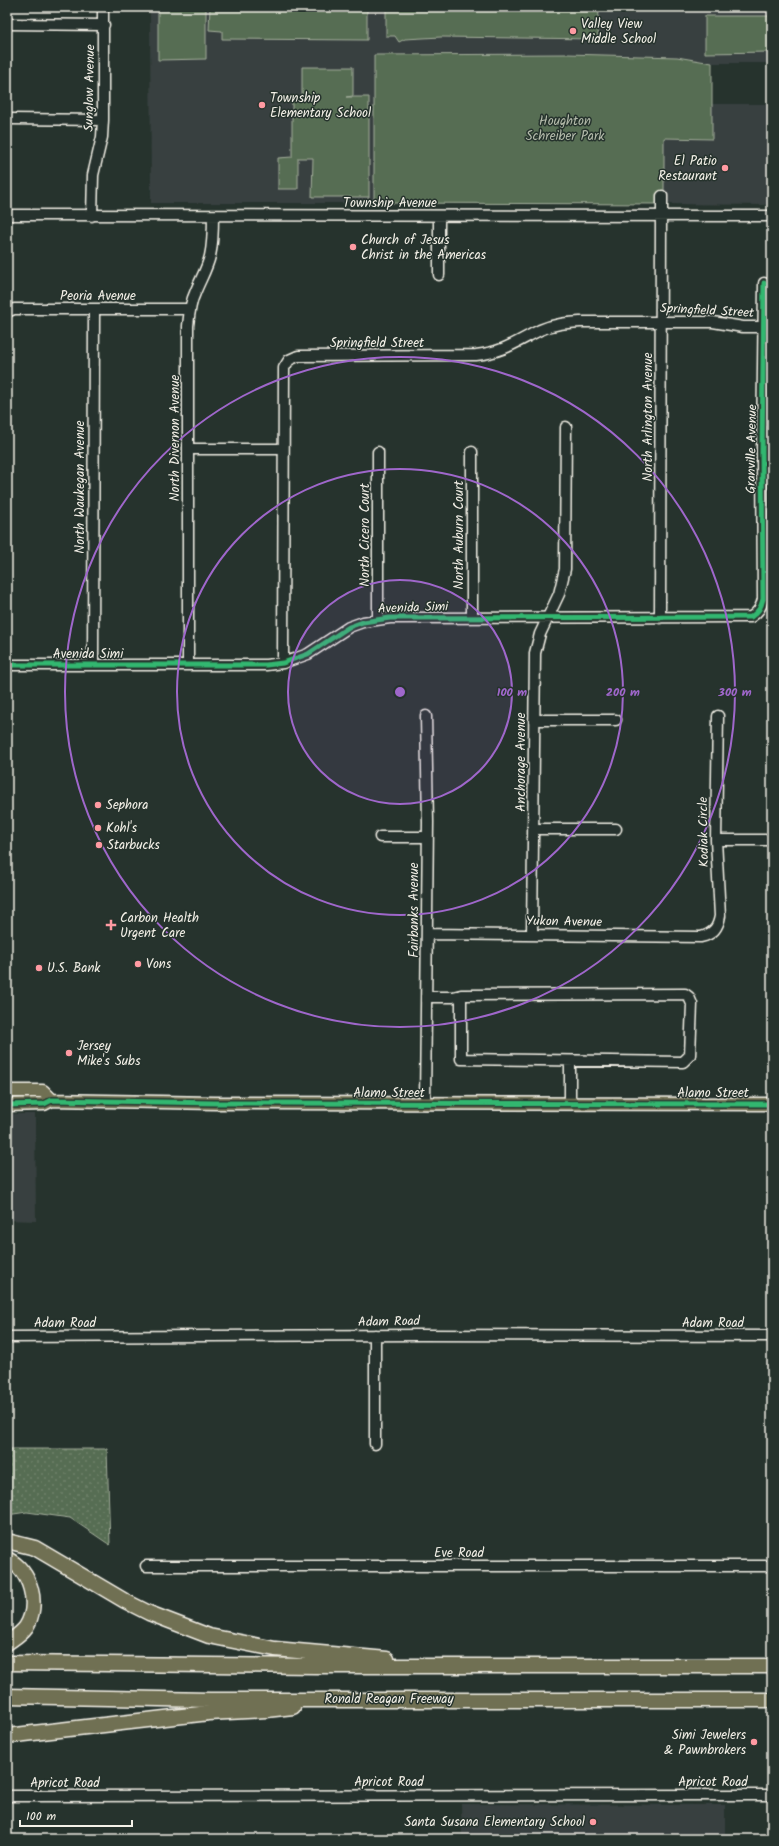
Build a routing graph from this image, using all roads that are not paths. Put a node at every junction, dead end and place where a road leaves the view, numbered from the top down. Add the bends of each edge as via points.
1 (103, 7) edge
2 (7, 24) edge
3 (104, 25) junction
4 (10, 120) dead end
5 (103, 120) junction
6 (662, 196) dead end
7 (7, 216) edge
8 (92, 216) junction
9 (213, 216) junction
10 (439, 216) junction
11 (661, 216) junction
12 (772, 216) edge
13 (439, 274) dead end
14 (764, 283) dead end
15 (94, 309) junction
16 (190, 309) junction
17 (7, 312) edge
18 (661, 322) junction
19 (764, 327) junction
20 (566, 427) dead end
21 (188, 449) junction
22 (283, 449) junction
23 (378, 452) dead end
24 (472, 452) dead end
25 (757, 613) joint
26 (472, 618) junction
27 (547, 618) junction
28 (660, 618) junction
29 (378, 619) junction
30 (283, 663) junction
31 (7, 665) edge
32 (93, 665) junction
33 (188, 665) junction
34 (426, 716) dead end
35 (718, 716) dead end
36 (534, 720) junction
37 (616, 720) dead end
38 (534, 829) junction
39 (616, 829) dead end
40 (380, 837) dead end
41 (427, 837) junction
42 (716, 840) junction
43 (772, 840) edge
44 (427, 934) junction
45 (532, 935) junction
46 (701, 937) joint
47 (461, 995) junction
48 (427, 997) junction
49 (570, 1061) junction
50 (7, 1091) edge
51 (52, 1100) junction
52 (425, 1104) junction
53 (570, 1104) junction
54 (772, 1104) edge
55 (7, 1105) edge
56 (375, 1335) junction
57 (772, 1336) edge
58 (7, 1337) edge
59 (375, 1444) dead end
60 (7, 1541) edge
61 (7, 1559) edge
62 (146, 1566) dead end
63 (772, 1566) edge
64 (7, 1643) edge
65 (7, 1663) edge
66 (433, 1666) junction
67 (772, 1666) edge
68 (7, 1696) edge
69 (346, 1699) junction
70 (772, 1700) edge
71 (7, 1736) edge
72 (772, 1795) edge
73 (7, 1796) edge

1 - 3 street, Sunglow Avenue
2 - 3 street
3 - 5 street, Sunglow Avenue
4 - 5 street
5 - 8 street, Sunglow Avenue via 102,137 93,175
6 - 11 street, North Arlington Avenue
7 - 8 street, Township Avenue
8 - 9 street, Township Avenue
9 - 10 street, Township Avenue
9 - 16 street, North Divernon Avenue via 210,255
10 - 11 street, Township Avenue
10 - 13 street
11 - 12 street, Township Avenue
11 - 18 street, North Arlington Avenue
14 - 19 street, Granville Avenue
15 - 16 street, Peoria Avenue
15 - 17 street, Peoria Avenue via 14,309
15 - 32 street, North Waukegan Avenue
16 - 21 street, North Divernon Avenue
18 - 19 street, Springfield Street via 712,322 743,327
18 - 22 street, Springfield Street via 562,323 541,330 503,350 476,356 293,357 284,368
18 - 28 street, North Arlington Avenue
19 - 25 street, Granville Avenue via 763,599
20 - 27 street, Anchorage Avenue via 565,569 559,594
21 - 22 street
21 - 33 street, North Divernon Avenue
22 - 30 street, Springfield Street
23 - 29 street, North Cicero Court
24 - 26 street, North Auburn Court
25 - 28 street, Avenida Simi via 744,618
26 - 27 street, Avenida Simi
26 - 29 street, Avenida Simi
27 - 28 street, Avenida Simi
27 - 36 street, Anchorage Avenue via 535,653
29 - 30 street, Avenida Simi via 349,627 308,654
30 - 33 street, Avenida Simi
31 - 32 street, Avenida Simi
32 - 33 street, Avenida Simi
34 - 41 street, Fairbanks Avenue
35 - 42 street, Kodiak Circle
36 - 37 street
36 - 38 street, Anchorage Avenue
38 - 39 street
38 - 45 street, Anchorage Avenue
40 - 41 street
41 - 44 street, Fairbanks Avenue
42 - 43 street
42 - 46 street, Kodiak Circle via 719,924 715,930
44 - 45 street, Yukon Avenue
44 - 48 street, Fairbanks Avenue
45 - 46 street, Yukon Avenue
47 - 48 street
47 - 49 street via 461,1059
47 - 49 street via 685,994 689,997 692,1004 690,1055 683,1062
48 - 52 street, Fairbanks Avenue
49 - 53 street
50 - 51 main road, Alamo Street via 43,1091
51 - 52 main road, Alamo Street
51 - 55 main road, Alamo Street via 44,1104
52 - 53 main road, Alamo Street
53 - 54 main road, Alamo Street
56 - 57 street, Adam Road
56 - 58 street, Adam Road
56 - 59 street
60 - 66 highway via 35,1548 143,1610 209,1636 275,1649 367,1656
61 - 64 highway via 26,1576 30,1584 32,1605 26,1626 19,1635
62 - 63 street, Eve Road
65 - 66 highway
66 - 67 highway
68 - 69 highway, Ronald Reagan Freeway via 210,1700
69 - 70 highway, Ronald Reagan Freeway
69 - 71 highway via 266,1710 209,1713
72 - 73 street, Apricot Road

